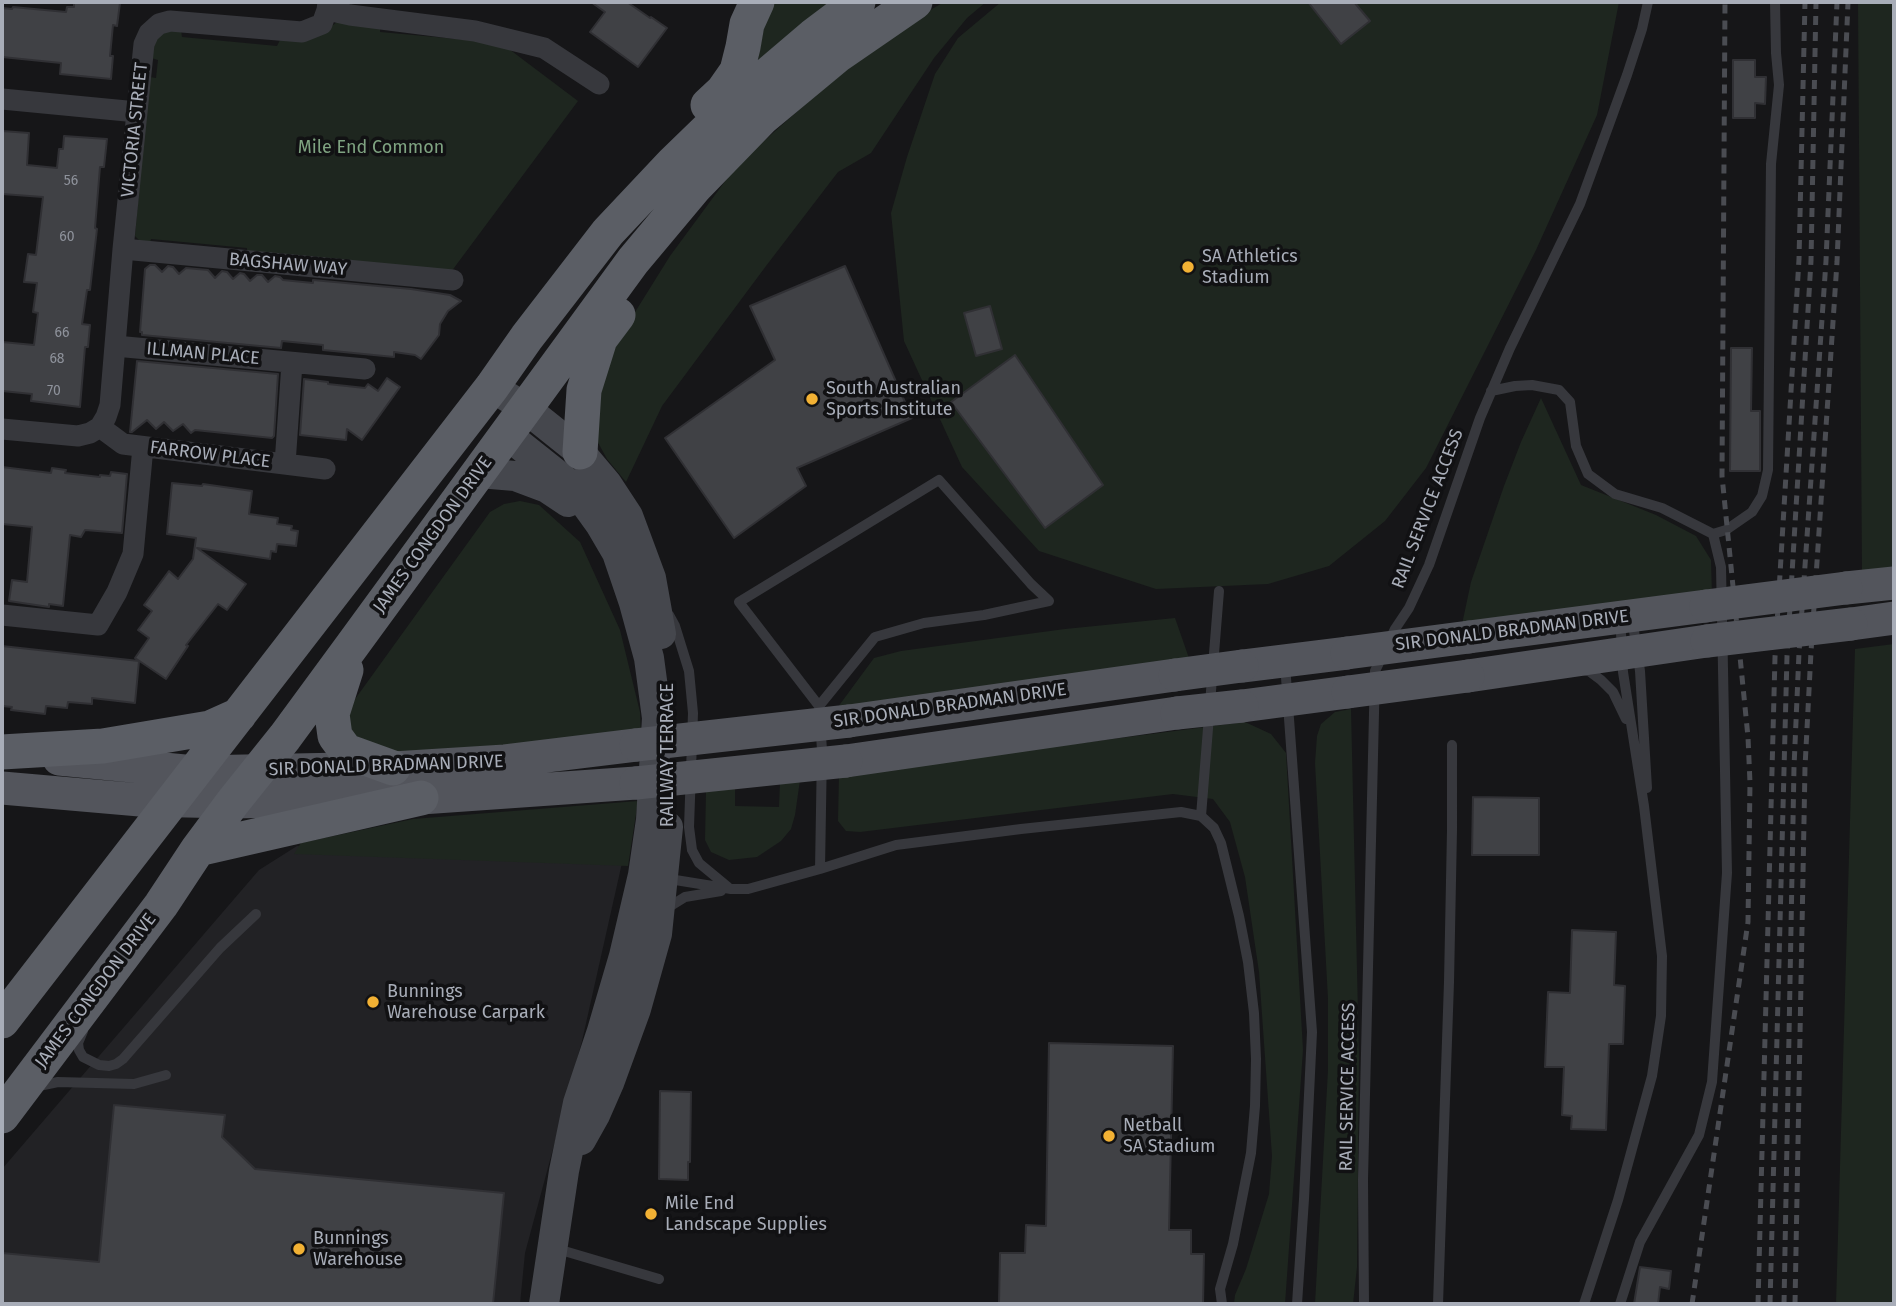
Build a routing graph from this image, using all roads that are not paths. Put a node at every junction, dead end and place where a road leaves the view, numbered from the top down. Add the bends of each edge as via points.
1 (757, 2) edge
2 (858, 2) edge
3 (915, 2) edge
4 (1648, 2) edge
5 (1775, 2) edge
6 (327, 6) edge
7 (599, 84) dead end
8 (2, 99) edge
9 (137, 112) junction
10 (633, 206) junction
11 (672, 215) junction
12 (123, 249) junction
13 (453, 280) dead end
14 (115, 346) junction
15 (292, 363) junction
16 (365, 369) dead end
17 (1492, 391) junction
18 (484, 397) junction
19 (515, 421) junction
20 (100, 427) junction
21 (2, 429) edge
22 (143, 447) junction
23 (580, 453) junction
24 (285, 464) junction
25 (325, 469) dead end
26 (479, 473) junction
27 (600, 524) junction
28 (1713, 534) junction
29 (651, 578) junction
30 (1894, 583) edge
31 (1219, 591) dead end
32 (2, 615) edge
33 (1626, 617) junction
34 (1894, 618) edge
35 (354, 643) junction
36 (1629, 653) junction
37 (1285, 661) junction
38 (1558, 663) junction
39 (1288, 700) junction
40 (819, 706) junction
41 (239, 715) junction
42 (1633, 737) junction
43 (1452, 745) dead end
44 (2, 753) edge
45 (393, 768) junction
46 (257, 771) junction
47 (195, 772) junction
48 (2, 788) edge
49 (421, 798) junction
50 (172, 801) junction
51 (233, 802) junction
52 (1201, 816) junction
53 (1647, 832) junction
54 (198, 849) junction
55 (820, 869) junction
56 (654, 877) junction
57 (730, 889) junction
58 (161, 905) junction
59 (660, 913) junction
60 (256, 914) dead end
61 (149, 942) dead end
62 (2, 1021) edge
63 (88, 1023) dead end
64 (166, 1075) dead end
65 (12, 1102) edge
66 (564, 1171) junction
67 (551, 1247) junction
68 (659, 1279) dead end
69 (544, 1304) edge
70 (1222, 1304) edge
71 (1297, 1304) edge
72 (1364, 1304) edge
73 (1438, 1304) edge
74 (1584, 1304) edge
75 (1619, 1304) edge

1 - 10 highway via 731,80 649,162
2 - 10 highway via 739,99
3 - 11 highway, JAMES CONGDON DRIVE via 838,55 762,118
4 - 17 lane, RAIL SERVICE ACCESS via 1580,204
5 - 28 lane via 1779,85 1771,164 1768,470 1762,496 1752,512
6 - 7 street via 350,15 475,31 544,48
6 - 9 street, VICTORIA STREET via 322,24 302,32 170,21 159,24 144,44
8 - 9 street
9 - 12 street, VICTORIA STREET
10 - 18 highway via 608,232
11 - 19 highway, JAMES CONGDON DRIVE
11 - 23 highway via 659,258 600,340 584,390
12 - 13 street, BAGSHAW WAY
12 - 14 street, VICTORIA STREET
14 - 15 street, ILLMAN PLACE
14 - 20 street, VICTORIA STREET via 110,405
15 - 16 street, ILLMAN PLACE
15 - 24 street
17 - 28 lane via 1532,385 1559,390 1570,402 1576,446 1588,474 1615,494 1662,508
17 - 72 lane, RAIL SERVICE ACCESS via 1429,565 1375,671
18 - 19 highway
18 - 41 highway
19 - 23 main road, RAILWAY TERRACE
19 - 26 highway, JAMES CONGDON DRIVE
19 - 27 main road, RAILWAY TERRACE
20 - 21 street via 78,436
20 - 22 street, FARROW PLACE via 123,444
22 - 24 street, FARROW PLACE
22 - 32 street via 133,554 98,625
23 - 29 main road, RAILWAY TERRACE via 628,516
24 - 25 street, FARROW PLACE
26 - 27 main road via 515,476 547,488
26 - 35 highway, JAMES CONGDON DRIVE
27 - 56 main road, RAILWAY TERRACE via 617,553 649,658 657,718 651,820
28 - 75 lane via 1721,567 1727,873 1713,1071 1699,1135 1640,1242
29 - 56 main road, RAILWAY TERRACE via 667,664 671,718 669,822
29 - 57 lane via 675,626 689,671 692,850 699,863
30 - 33 main road, SIR DONALD BRADMAN DRIVE, bridge
31 - 52 lane
33 - 36 lane via 1621,633
33 - 36 lane via 1634,631
33 - 37 main road, SIR DONALD BRADMAN DRIVE, bridge
34 - 36 main road, SIR DONALD BRADMAN DRIVE, bridge
35 - 45 highway via 332,714 335,736 346,751
35 - 46 highway, JAMES CONGDON DRIVE
36 - 38 main road, SIR DONALD BRADMAN DRIVE
36 - 42 lane
36 - 53 lane via 1643,704
37 - 39 lane
37 - 45 main road, SIR DONALD BRADMAN DRIVE, bridge via 849,721 505,761
38 - 39 main road, SIR DONALD BRADMAN DRIVE, bridge
38 - 42 lane via 1589,671 1613,692
39 - 49 main road, SIR DONALD BRADMAN DRIVE, bridge via 846,761 636,783
39 - 71 lane via 1312,1032
40 - 40 lane via 739,602 939,481 1049,601 924,623 875,637
40 - 55 lane
41 - 44 highway via 210,728 103,746
41 - 47 highway
42 - 53 lane
43 - 73 lane
44 - 47 main road, SIR DONALD BRADMAN DRIVE
45 - 46 main road, SIR DONALD BRADMAN DRIVE
46 - 47 main road, SIR DONALD BRADMAN DRIVE
46 - 51 highway, JAMES CONGDON DRIVE
47 - 50 highway
48 - 50 main road, SIR DONALD BRADMAN DRIVE
49 - 51 main road, SIR DONALD BRADMAN DRIVE
49 - 54 highway
50 - 51 main road, SIR DONALD BRADMAN DRIVE
50 - 62 highway
51 - 54 highway, JAMES CONGDON DRIVE
52 - 55 lane via 1181,812 897,845
52 - 70 lane via 1221,843 1239,916 1248,962 1256,1059 1251,1153 1220,1289
53 - 74 lane via 1662,956 1659,1028 1649,1088
54 - 58 highway, JAMES CONGDON DRIVE
55 - 57 lane via 748,889
56 - 57 lane
56 - 59 main road, RAILWAY TERRACE
56 - 66 main road, RAILWAY TERRACE via 578,1103
57 - 59 lane via 685,897
58 - 61 lane
58 - 65 highway, JAMES CONGDON DRIVE
59 - 66 main road, RAILWAY TERRACE via 636,1009 609,1083
60 - 63 lane via 116,1064 99,1065 83,1057 78,1043
64 - 65 lane via 134,1084 58,1082
66 - 67 main road, RAILWAY TERRACE
67 - 68 lane
67 - 69 main road, RAILWAY TERRACE

